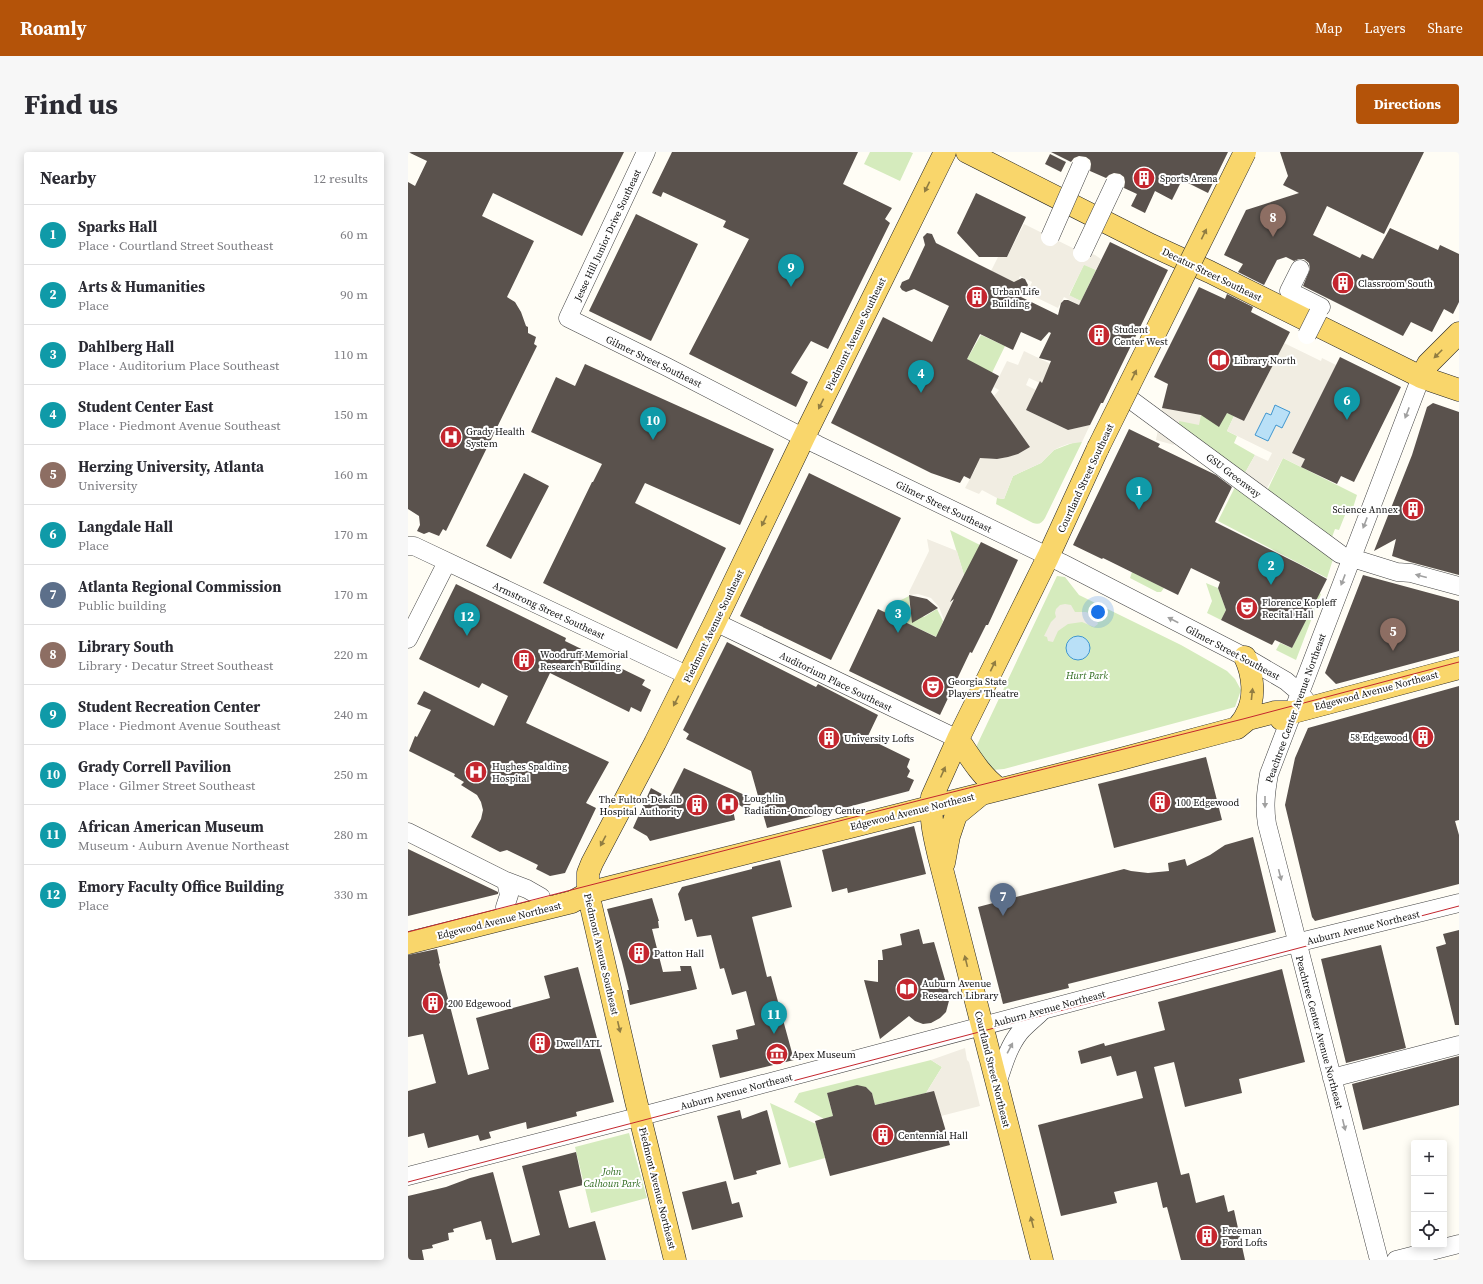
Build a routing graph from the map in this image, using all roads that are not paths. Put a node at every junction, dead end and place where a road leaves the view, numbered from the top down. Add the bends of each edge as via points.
1 (646, 152) edge
2 (945, 152) edge
3 (968, 152) edge
4 (1245, 152) edge
5 (1081, 166) dead end
6 (1115, 183) dead end
7 (1050, 237) dead end
8 (1082, 253) dead end
9 (1300, 269) dead end
10 (568, 318) joint
11 (1459, 333) edge
12 (1307, 334) dead end
13 (1421, 377) junction
14 (1459, 390) edge
15 (1127, 397) dead end
16 (804, 437) junction
17 (408, 546) edge
18 (1346, 556) junction
19 (1048, 557) junction
20 (447, 562) junction
21 (1459, 586) edge
22 (716, 622) junction
23 (408, 639) edge
24 (1245, 657) junction
25 (1459, 668) edge
26 (689, 676) junction
27 (1302, 704) junction
28 (1237, 728) junction
29 (958, 739) junction
30 (990, 791) junction
31 (931, 807) junction
32 (408, 832) edge
33 (942, 869) junction
34 (506, 881) junction
35 (588, 893) junction
36 (542, 897) junction
37 (1459, 903) edge
38 (504, 907) junction
39 (408, 931) edge
40 (408, 943) edge
41 (1297, 943) junction
42 (1043, 1010) junction
43 (982, 1026) junction
44 (1459, 1045) edge
45 (1332, 1078) junction
46 (997, 1084) junction
47 (640, 1117) junction
48 (408, 1176) edge
49 (1459, 1244) edge
50 (676, 1260) edge
51 (1042, 1260) edge
52 (1379, 1260) edge
53 (1396, 1260) edge

1 - 10 street, Jesse Hill Junior Drive Southeast
2 -> 16 main road, Piedmont Avenue Southeast
3 - 13 main road, Decatur Street Southeast
19 -> 4 main road, Courtland Street Southeast, bridge via 1098,448
5 - 7 street, bridge
6 - 8 street, bridge
9 - 12 street, bridge via 1289,292 1321,307
10 - 16 street, Gilmer Street Southeast
11 -> 13 main road via 1428,364
13 - 14 main road, Decatur Street Southeast
13 -> 18 street, Peachtree Center Avenue Northeast
15 - 18 street, GSU Greenway
16 - 19 street, Gilmer Street Southeast
16 -> 22 main road, Piedmont Avenue Southeast
17 - 20 street, Armstrong Street Southeast via 414,546
21 -> 18 street, GSU Greenway via 1411,573 1397,572
18 -> 27 street, Peachtree Center Avenue Northeast
24 -> 19 street, Gilmer Street Southeast
29 -> 19 main road, Courtland Street Southeast
20 - 23 street
20 - 26 street, Armstrong Street Southeast
22 - 26 main road, Piedmont Avenue Southeast
22 - 29 street, Auditorium Place Southeast
24 - 27 street, Gilmer Street Southeast via 1286,681
28 -> 24 main road via 1246,715 1251,697 1251,677
25 - 27 main road, Edgewood Avenue Northeast
26 -> 35 main road, Piedmont Avenue Southeast via 592,863 588,873
27 - 28 main road, Edgewood Avenue Northeast via 1270,725 1247,731
27 -> 41 street, Peachtree Center Avenue Northeast via 1269,774 1265,805 1267,824
28 - 30 main road, Edgewood Avenue Northeast
29 - 30 main road via 990,783
31 -> 29 main road, Courtland Street Southeast via 932,797
30 - 31 main road, Edgewood Avenue Northeast
30 - 33 main road via 956,815
31 - 33 main road, Courtland Street Northeast via 931,822
31 - 35 main road, Edgewood Avenue Northeast
32 - 34 street
43 -> 33 main road, Courtland Street Northeast
34 - 36 street
34 - 38 street via 509,895
35 - 36 main road, Edgewood Avenue Northeast via 570,890
35 - 40 main road, Edgewood Avenue Northeast via 572,902
35 -> 47 main road, Piedmont Avenue Southeast
36 - 38 main road, Edgewood Avenue Northeast
37 - 41 street, Auburn Avenue Northeast
38 - 39 main road, Edgewood Avenue Northeast
41 - 42 street, Auburn Avenue Northeast
41 - 45 street, Peachtree Center Avenue Northeast
42 - 43 street, Auburn Avenue Northeast
46 -> 42 street via 1012,1043
43 - 46 main road, Courtland Street Northeast
43 - 47 street, Auburn Avenue Northeast
44 - 45 street
45 -> 52 street, Peachtree Center Avenue Northeast
51 -> 46 main road, Courtland Street Northeast
47 - 48 street, Auburn Avenue Northeast
47 - 50 main road, Piedmont Avenue Northeast
49 - 53 street

